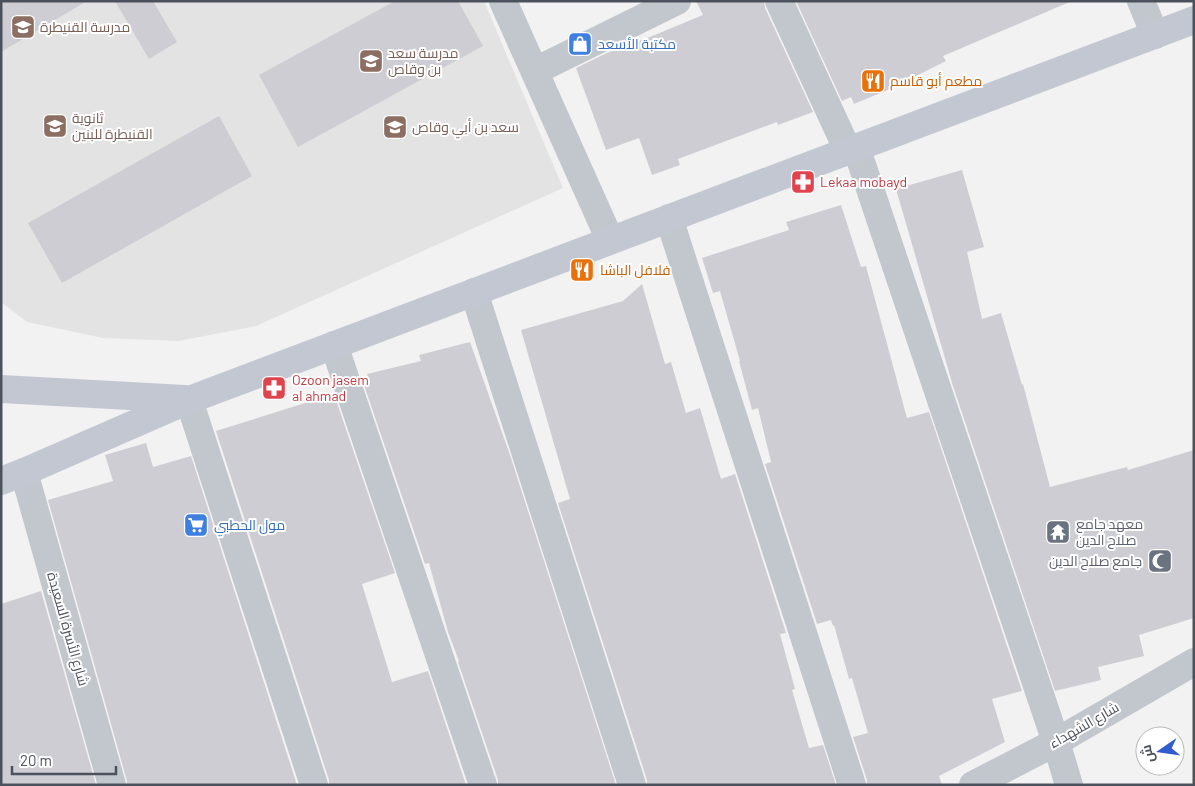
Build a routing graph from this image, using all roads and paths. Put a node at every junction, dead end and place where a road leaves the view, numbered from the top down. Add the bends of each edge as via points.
1 (503, 1) edge
2 (676, 1) edge
3 (778, 1) edge
4 (1141, 1) edge
5 (1194, 20) edge
6 (1155, 35) junction
7 (535, 71) junction
8 (852, 149) junction
9 (669, 218) junction
10 (610, 240) junction
11 (474, 292) junction
12 (334, 345) junction
13 (1, 389) edge
14 (189, 400) junction
15 (13, 477) edge
16 (1194, 662) edge
17 (1056, 742) junction
18 (112, 785) edge
19 (314, 785) edge
20 (482, 785) edge
21 (632, 785) edge
22 (852, 785) edge
23 (972, 785) edge
24 (1069, 785) edge

1 - 7 street
2 - 7 street
3 - 8 street
4 - 6 street
5 - 6 street
6 - 8 street
7 - 10 street
8 - 9 street
8 - 17 street
9 - 10 street
9 - 22 street
10 - 11 street
11 - 12 street
11 - 21 street
12 - 14 street
12 - 20 street
13 - 14 street
14 - 15 street
14 - 19 street
15 - 18 street, شارع الأسرة السعيدة
16 - 17 street, شارع الشهداء
17 - 23 street, شارع الشهداء
17 - 24 street

